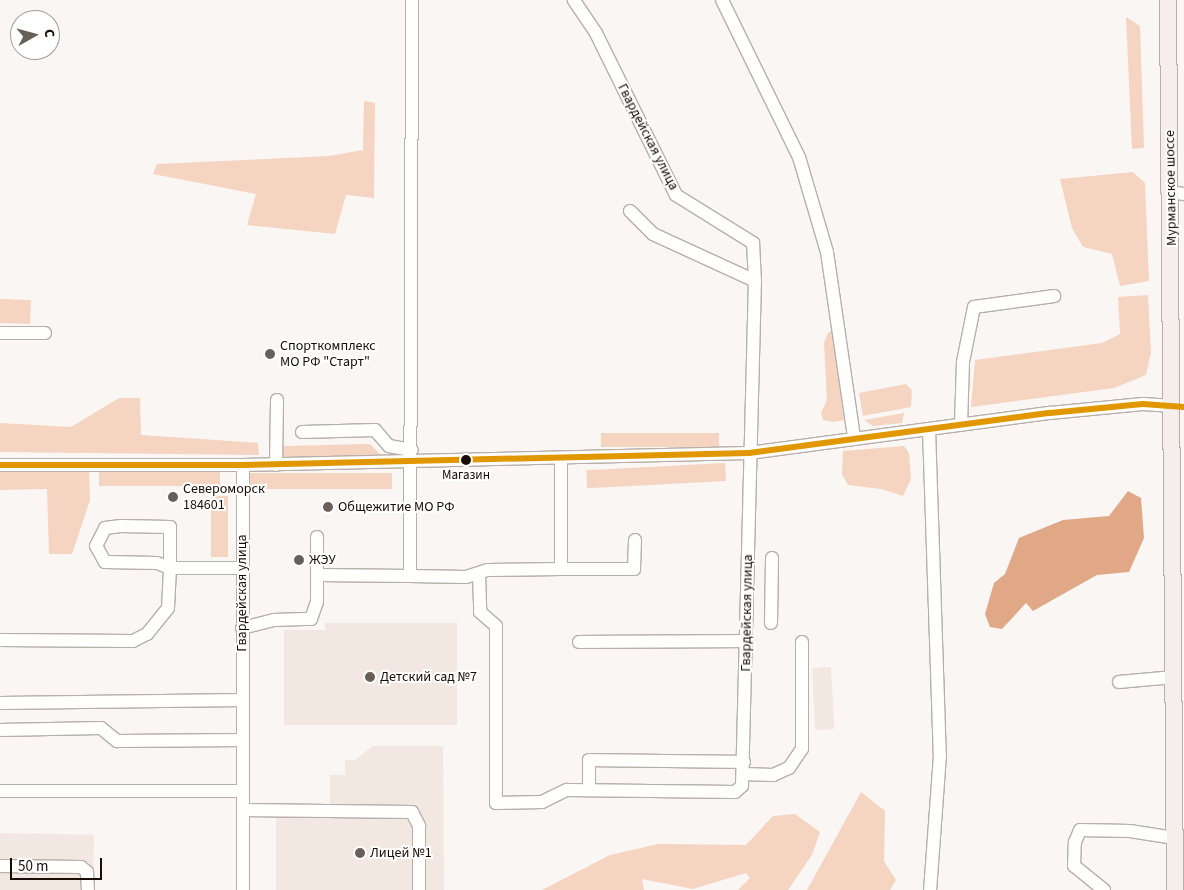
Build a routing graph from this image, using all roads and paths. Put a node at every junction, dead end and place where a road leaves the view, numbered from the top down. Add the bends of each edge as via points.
1 (412, 0) edge
2 (574, 0) edge
3 (722, 0) edge
4 (1168, 0) edge
5 (1178, 193) edge
6 (630, 211) dead end
7 (755, 281) junction
8 (1054, 296) dead end
9 (0, 332) edge
10 (45, 333) dead end
11 (277, 400) dead end
12 (1178, 407) edge
13 (961, 425) junction
14 (929, 429) junction
15 (302, 432) dead end
16 (854, 438) junction
17 (749, 453) junction
18 (412, 456) junction
19 (561, 459) junction
20 (0, 464) edge
21 (243, 465) junction
22 (276, 465) junction
23 (317, 537) dead end
24 (635, 540) dead end
25 (772, 558) dead end
26 (170, 568) junction
27 (242, 568) junction
28 (562, 569) junction
29 (317, 575) junction
30 (479, 575) junction
31 (410, 576) junction
32 (771, 623) dead end
33 (242, 628) junction
34 (0, 640) edge
35 (747, 641) junction
36 (579, 642) dead end
37 (802, 642) dead end
38 (1174, 677) junction
39 (1119, 682) dead end
40 (243, 700) junction
41 (0, 703) edge
42 (0, 730) edge
43 (243, 740) junction
44 (743, 768) junction
45 (589, 789) junction
46 (243, 790) junction
47 (0, 791) edge
48 (243, 810) junction
49 (1174, 838) junction
50 (0, 866) edge
51 (88, 890) edge
52 (243, 890) edge
53 (419, 890) edge
54 (930, 890) edge
55 (1104, 890) edge
56 (1174, 890) edge

1 - 18 street
2 - 7 street, Гвардейская улица via 596,33 676,195 753,243
3 - 16 street via 800,157 827,252
4 - 5 main road, Мурманское шоссе
5 - 12 main road, Мурманское шоссе
6 - 7 street via 653,234
7 - 17 street, Гвардейская улица
8 - 13 street via 974,307 963,362
9 - 10 street
11 - 22 street
12 - 13 street via 1115,407
12 - 38 main road, Мурманское шоссе
13 - 14 street
14 - 16 street
14 - 54 street via 940,754
15 - 18 street via 375,430 389,446
16 - 17 street
17 - 19 street
17 - 35 street, Гвардейская улица
18 - 19 street
18 - 22 street
18 - 31 street
19 - 28 street
20 - 21 street
21 - 22 street
21 - 27 street, Гвардейская улица
23 - 29 street
24 - 28 street via 634,568
25 - 32 street
26 - 26 street via 170,527 105,528 96,546 105,562 157,564
26 - 27 street
26 - 34 street via 168,608 147,634 133,641
27 - 33 street, Гвардейская улица
28 - 30 street via 488,570
29 - 31 street
29 - 33 street via 312,619 274,620
30 - 31 street
30 - 45 street via 480,612 496,626 496,803 542,802 567,790
33 - 40 street, Гвардейская улица
35 - 36 street
35 - 44 street, Гвардейская улица
37 - 44 street via 802,749 789,768 773,775
38 - 39 street
38 - 49 main road, Мурманское шоссе
40 - 41 street
40 - 43 street, Гвардейская улица
42 - 43 street via 101,728 117,741
43 - 46 street, Гвардейская улица
44 - 45 street via 742,786 735,792
44 - 45 street via 589,760
46 - 47 street
46 - 48 street, Гвардейская улица
48 - 52 street, Гвардейская улица
48 - 53 street via 412,812 419,826
49 - 55 street via 1130,831 1080,830 1074,842 1074,866
49 - 56 main road, Мурманское шоссе
50 - 51 street via 81,867 87,872

